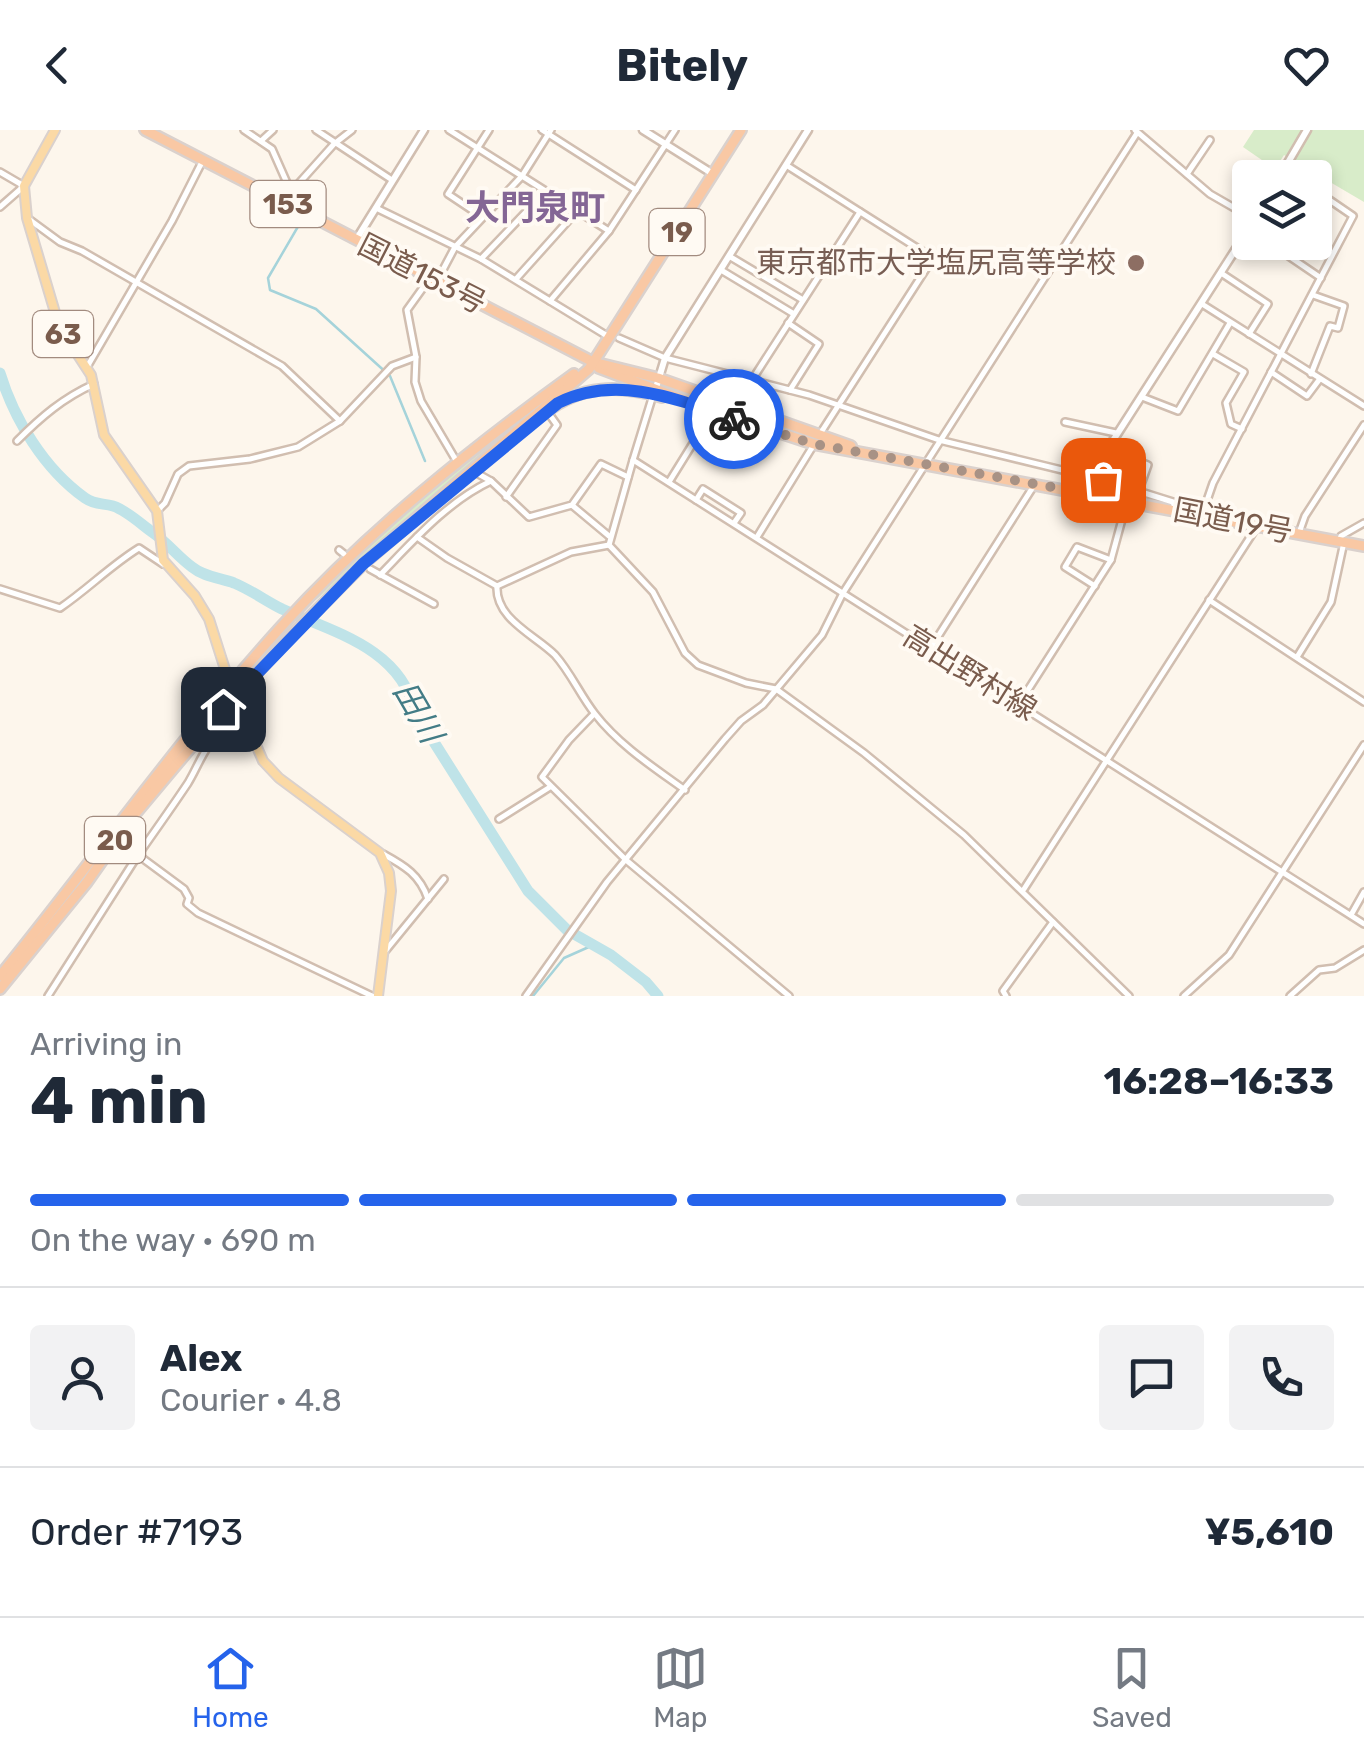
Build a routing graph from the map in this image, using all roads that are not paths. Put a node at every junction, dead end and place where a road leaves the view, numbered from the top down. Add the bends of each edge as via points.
1 (56, 130) edge
2 (146, 130) edge
3 (244, 130) edge
4 (273, 130) edge
5 (316, 130) edge
6 (352, 130) edge
7 (424, 130) edge
8 (449, 130) edge
9 (489, 130) edge
10 (643, 130) edge
11 (675, 130) edge
12 (742, 130) edge
13 (808, 130) edge
14 (1306, 130) edge
15 (547, 131) edge
16 (1136, 132) edge
17 (1210, 140) dead end
18 (261, 141) junction
19 (334, 144) junction
20 (666, 144) junction
21 (477, 148) junction
22 (203, 160) junction
23 (1289, 160) edge
24 (786, 165) junction
25 (0, 172) edge
26 (713, 174) junction
27 (1188, 174) junction
28 (522, 176) junction
29 (392, 180) junction
30 (24, 186) junction
31 (636, 190) junction
32 (546, 191) junction
33 (291, 192) junction
34 (283, 202) junction
35 (1332, 202) edge
36 (0, 207) edge
37 (376, 208) junction
38 (1232, 208) edge
39 (577, 210) junction
40 (860, 212) junction
41 (482, 216) junction
42 (27, 218) junction
43 (610, 231) junction
44 (356, 240) junction
45 (455, 246) junction
46 (1232, 255) edge
47 (729, 256) junction
48 (1332, 258) edge
49 (481, 259) junction
50 (1295, 260) edge
51 (1331, 260) edge
52 (721, 270) junction
53 (1220, 273) junction
54 (1322, 278) junction
55 (516, 279) junction
56 (434, 280) junction
57 (137, 283) junction
58 (1312, 295) junction
59 (802, 300) junction
60 (550, 301) junction
61 (1201, 304) junction
62 (794, 314) junction
63 (788, 322) junction
64 (1230, 322) junction
65 (1248, 334) junction
66 (613, 336) junction
67 (562, 346) junction
68 (1213, 354) junction
69 (1279, 355) junction
70 (416, 357) junction
71 (664, 358) junction
72 (593, 362) junction
73 (88, 367) junction
74 (619, 369) junction
75 (1271, 372) junction
76 (1311, 374) junction
77 (567, 379) junction
78 (752, 380) junction
79 (1319, 380) junction
80 (94, 384) junction
81 (656, 387) junction
82 (790, 390) junction
83 (1140, 396) junction
84 (718, 400) junction
85 (839, 406) junction
86 (1364, 406) edge
87 (738, 407) junction
88 (713, 411) junction
89 (547, 412) junction
90 (732, 418) junction
91 (340, 421) junction
92 (1065, 422) dead end
93 (1364, 426) edge
94 (1242, 430) junction
95 (1116, 433) junction
96 (18, 440) dead end
97 (816, 440) junction
98 (940, 440) junction
99 (1106, 448) junction
100 (634, 460) junction
101 (459, 464) junction
102 (926, 464) junction
103 (477, 468) junction
104 (1089, 477) junction
105 (628, 478) junction
106 (492, 481) junction
107 (669, 482) junction
108 (1034, 484) junction
109 (1139, 490) junction
110 (1080, 492) junction
111 (506, 497) junction
112 (696, 500) junction
113 (1127, 501) junction
114 (572, 505) junction
115 (1176, 510) junction
116 (157, 511) junction
117 (1202, 516) junction
118 (734, 523) junction
119 (1364, 523) edge
120 (1257, 525) junction
121 (1298, 533) junction
122 (609, 536) junction
123 (417, 537) junction
124 (757, 538) junction
125 (1342, 542) junction
126 (609, 544) junction
127 (1364, 546) edge
128 (1111, 560) junction
129 (166, 566) junction
130 (370, 569) dead end
131 (380, 575) junction
132 (497, 586) junction
133 (1095, 586) junction
134 (0, 589) edge
135 (843, 593) junction
136 (1209, 600) junction
137 (434, 604) dead end
138 (930, 648) junction
139 (1297, 657) junction
140 (230, 685) junction
141 (776, 689) junction
142 (235, 696) junction
143 (1364, 702) edge
144 (1019, 704) junction
145 (594, 714) junction
146 (247, 726) junction
147 (1364, 744) edge
148 (1107, 760) junction
149 (550, 787) junction
150 (685, 790) junction
151 (498, 820) dead end
152 (116, 838) junction
153 (380, 853) junction
154 (138, 855) junction
155 (626, 860) junction
156 (1283, 872) junction
157 (444, 879) dead end
158 (1023, 890) junction
159 (1364, 892) edge
160 (428, 899) junction
161 (1350, 916) junction
162 (1054, 921) junction
163 (1364, 924) edge
164 (1364, 950) edge
165 (384, 953) junction
166 (5, 976) edge
167 (0, 990) edge
168 (1293, 995) edge
169 (48, 996) edge
170 (375, 996) edge
171 (526, 996) edge
172 (789, 996) edge
173 (1006, 996) edge
174 (1129, 996) edge
175 (1184, 996) edge

1 - 30 main road
2 - 22 highway, 国道153号 / 153
3 - 18 street
4 - 18 street
5 - 19 street
6 - 19 street
7 - 29 street
8 - 21 street
9 - 21 street
10 - 20 street
11 - 20 street
12 - 26 highway, 19
13 - 24 street
14 - 23 street
15 - 28 street
15 - 31 street
16 - 27 street
16 - 98 street
17 - 27 street
18 - 33 street via 272,149
19 - 29 street
19 - 33 street
20 - 26 street
20 - 31 street
21 - 28 street
21 - 41 street via 448,194
22 - 34 highway, 国道153号 / 153
22 - 57 street
24 - 40 street
24 - 47 street
25 - 30 street
26 - 66 highway, 19
27 - 38 street
28 - 32 street
28 - 41 street
29 - 37 street
30 - 36 street
30 - 42 main road, 63
31 - 43 street
32 - 39 street
32 - 49 street
33 - 34 street
34 - 44 highway, 国道153号 / 153
35 - 48 street via 1353,216
37 - 44 street
37 - 45 street
39 - 43 street
39 - 55 street
40 - 59 street
40 - 85 street via 933,258
41 - 45 street
42 - 57 street
42 - 73 main road, 63 via 59,326
43 - 60 street
44 - 56 highway, 国道153号 / 153
45 - 49 street
45 - 56 street
46 - 53 street
47 - 52 street
47 - 59 street
49 - 55 street
50 - 54 street
51 - 54 street
52 - 62 street
52 - 71 street
53 - 61 street
53 - 65 street via 1268,304
54 - 58 street
55 - 60 street
56 - 67 highway, 国道153号 / 153
56 - 70 street via 407,310
57 - 73 street
57 - 91 street via 282,366
58 - 69 street
58 - 76 street via 1344,306
59 - 62 street
60 - 66 street
61 - 64 street
61 - 83 street
62 - 63 street
63 - 78 street
63 - 82 street via 819,344
64 - 65 street
64 - 68 street
65 - 69 street
66 - 71 street
66 - 72 highway, 19
66 - 74 highway via 608,355
67 - 72 highway, 国道153号 / 153
67 - 77 highway via 574,365
68 - 83 street via 1178,412
68 - 94 street via 1244,372 1226,403 1232,424
69 - 75 street
69 - 76 street
70 - 91 street via 392,366
70 - 101 street via 421,401
71 - 78 street
71 - 81 street
72 - 74 highway, 国道19号
72 - 77 highway, 20
72 - 81 highway, 国道19号
72 - 103 highway, 20
73 - 80 main road, 63
74 - 81 highway, 国道19号
75 - 79 street via 1307,396
75 - 94 street
76 - 79 street
77 - 101 highway, 20
78 - 82 street
78 - 87 street
79 - 86 street
80 - 96 street via 68,396
80 - 116 main road, 63 via 104,435
81 - 84 highway, 国道19号
81 - 88 highway, 国道19号
81 - 89 highway via 606,388 570,397
81 - 100 street
82 - 85 street
83 - 95 street
84 - 87 highway, 国道19号
84 - 88 street
85 - 97 street
85 - 98 street
87 - 90 street
87 - 97 highway, 国道19号
88 - 90 highway, 国道19号
88 - 107 street
89 - 103 highway
89 - 111 street via 558,426
90 - 97 highway, 国道19号
91 - 116 street via 289,450 190,466
92 - 95 street
93 - 121 street
94 - 117 street
95 - 99 street
97 - 102 highway, 国道19号
97 - 124 street
98 - 102 street
98 - 104 street
99 - 104 street
99 - 109 street via 1148,465
100 - 105 street
100 - 107 street, 高出野村線
101 - 140 highway, 20 via 375,534
102 - 108 highway, 国道19号
102 - 135 street
103 - 106 street
103 - 142 highway, 20 via 363,564
104 - 109 street
104 - 110 street
105 - 114 street via 601,464
105 - 122 street
106 - 111 street
106 - 123 street
107 - 112 street, 高出野村線
108 - 110 highway, 国道19号
108 - 138 street
109 - 115 street via 1173,502
110 - 113 highway, 国道19号
111 - 114 street via 528,517
112 - 118 street, 高出野村線
112 - 118 street via 703,489 741,513
113 - 115 highway, 国道19号
113 - 128 street
114 - 122 street
115 - 117 highway, 国道19号
116 - 129 main road, 63
117 - 120 highway, 国道19号
118 - 124 street, 高出野村線
119 - 125 street via 1341,536
120 - 121 highway, 国道19号
120 - 136 street
121 - 125 highway, 国道19号
122 - 126 street
123 - 131 street
123 - 132 street
124 - 135 street, 高出野村線
125 - 127 highway, 国道19号
125 - 139 street via 1331,602
126 - 132 street via 571,552
126 - 141 street via 654,592 698,665
128 - 133 street
128 - 133 street via 1077,547 1065,566
129 - 134 street via 139,548 60,608
129 - 140 main road, 63 via 205,611
130 - 131 street
131 - 137 street
132 - 145 street via 502,608 553,653
133 - 144 street
135 - 138 street, 高出野村線
135 - 141 street via 822,635
136 - 139 street
136 - 148 street
138 - 144 street, 高出野村線
139 - 143 street
140 - 142 main road, 63
140 - 166 highway, 20
141 - 150 street
141 - 158 street via 936,810
142 - 146 main road, 63
142 - 152 highway, 20
144 - 148 street, 高出野村線
145 - 149 street via 542,777
145 - 150 street
146 - 153 main road, 63 via 262,761 279,778
146 - 154 street via 224,730 208,747
147 - 156 street
148 - 156 street, 高出野村線
148 - 158 street
149 - 151 street
149 - 155 street
150 - 155 street
152 - 154 street
152 - 166 highway, 20
153 - 160 street via 408,868
153 - 165 main road via 391,892
154 - 169 street
154 - 170 street via 184,890 198,913
155 - 171 street
155 - 172 street
156 - 161 street, 高出野村線
156 - 175 street via 1229,954
157 - 160 street
158 - 162 street
159 - 161 street
160 - 165 street
161 - 163 street, 高出野村線
162 - 173 street via 1003,991
162 - 174 street
164 - 168 street via 1319,970
165 - 170 main road
166 - 167 highway, 20

